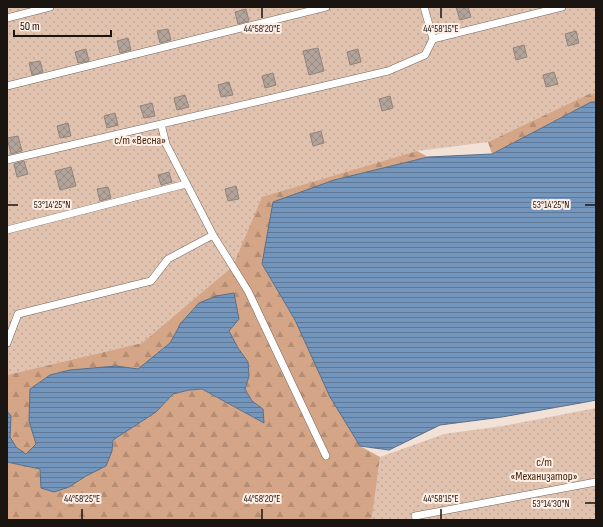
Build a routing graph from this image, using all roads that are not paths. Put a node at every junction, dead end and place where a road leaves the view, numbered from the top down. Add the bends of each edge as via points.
1 (50, 7) edge
2 (326, 7) edge
3 (424, 7) edge
4 (562, 7) edge
5 (7, 18) edge
6 (433, 39) junction
7 (7, 86) edge
8 (161, 124) junction
9 (7, 160) edge
10 (186, 184) junction
11 (7, 230) edge
12 (213, 235) junction
13 (7, 343) edge
14 (326, 456) dead end
15 (596, 482) edge
16 (415, 516) dead end

1 - 5 lane
2 - 7 lane
3 - 6 lane
4 - 6 lane
6 - 8 lane via 425,55 388,71
8 - 9 lane
8 - 10 lane via 166,144
10 - 11 lane
10 - 12 lane
12 - 13 lane via 168,259 151,281 18,314
12 - 14 lane via 248,291
15 - 16 lane

